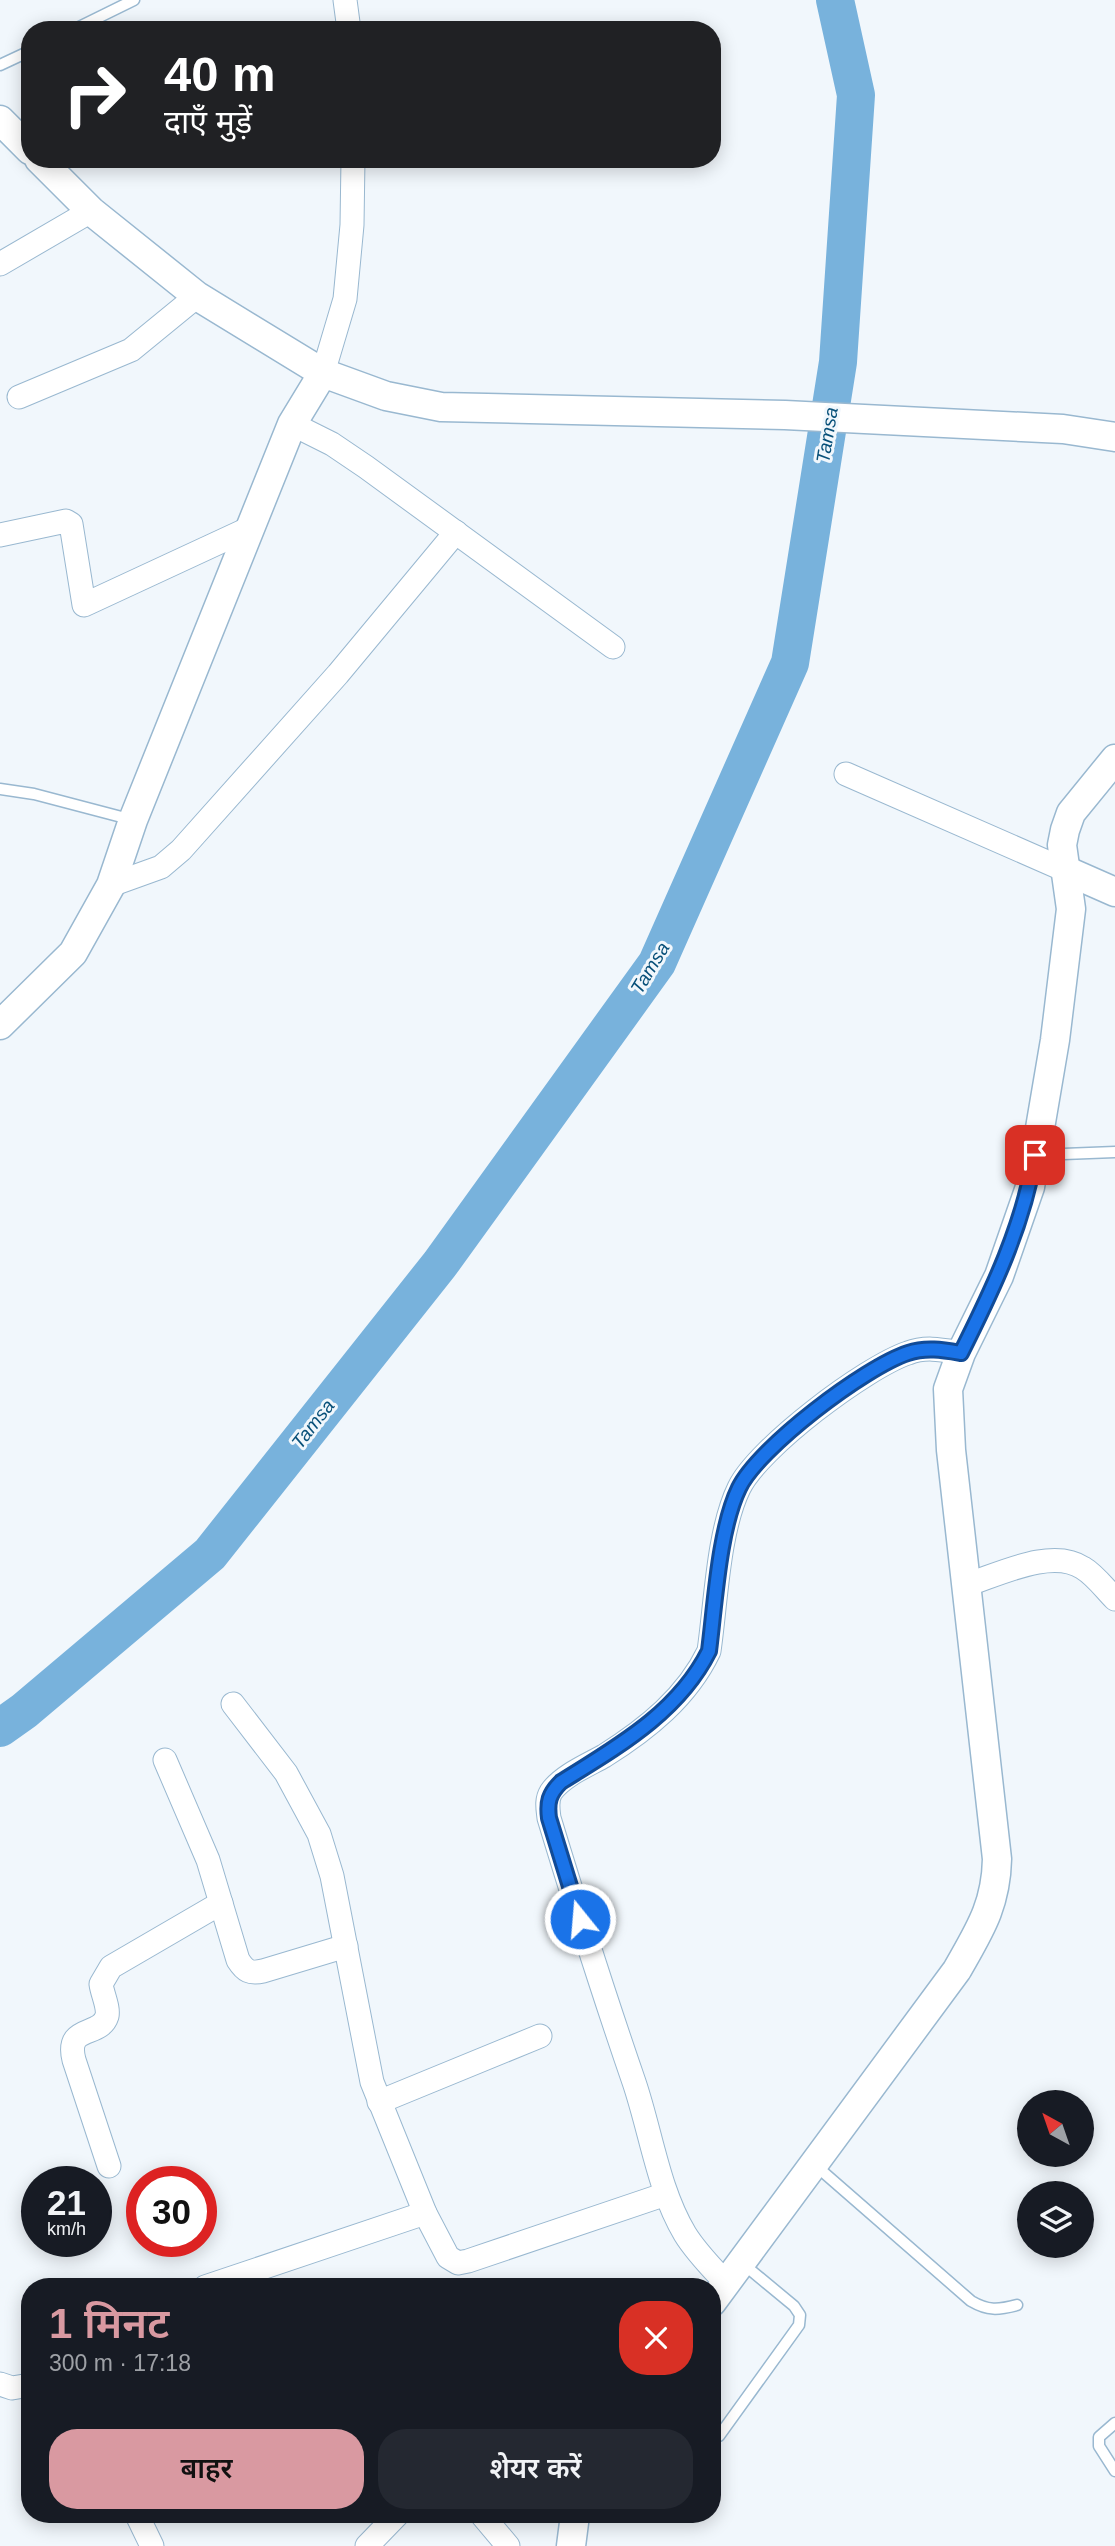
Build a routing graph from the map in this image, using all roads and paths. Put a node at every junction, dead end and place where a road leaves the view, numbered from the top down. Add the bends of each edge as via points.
1 (134, 0) edge
2 (345, 0) edge
3 (91, 21) edge
4 (348, 21) edge
5 (21, 55) edge
6 (0, 65) edge
7 (0, 120) edge
8 (21, 141) edge
9 (48, 168) edge
10 (353, 168) edge
11 (91, 211) junction
12 (0, 264) edge
13 (197, 296) junction
14 (323, 373) junction
15 (19, 397) dead end
16 (292, 424) junction
17 (1115, 438) edge
18 (250, 528) junction
19 (456, 533) junction
20 (0, 535) edge
21 (613, 648) dead end
22 (1115, 759) edge
23 (846, 774) dead end
24 (0, 789) edge
25 (133, 820) junction
26 (1065, 870) junction
27 (111, 885) junction
28 (1115, 892) edge
29 (0, 1025) edge
30 (1115, 1152) edge
31 (1035, 1155) junction
32 (961, 1353) junction
33 (966, 1585) junction
34 (1115, 1599) edge
35 (233, 1704) dead end
36 (165, 1760) dead end
37 (221, 1903) junction
38 (346, 1946) junction
39 (540, 2036) dead end
40 (379, 2102) junction
41 (813, 2163) junction
42 (110, 2166) dead end
43 (666, 2194) junction
44 (425, 2213) junction
45 (255, 2278) edge
46 (726, 2282) edge
47 (1017, 2305) dead end
48 (0, 2384) edge
49 (21, 2386) edge
50 (1115, 2423) edge
51 (721, 2432) edge
52 (1115, 2471) edge
53 (140, 2523) edge
54 (389, 2523) edge
55 (489, 2523) edge
56 (574, 2523) edge
57 (152, 2546) edge
58 (367, 2546) edge
59 (508, 2546) edge
60 (571, 2546) edge

1 - 3 lane
2 - 4 street
5 - 6 lane
7 - 8 street
9 - 11 street
10 - 14 street via 345,299
11 - 12 street
11 - 13 street
13 - 14 street
13 - 15 street via 131,351
14 - 16 street
14 - 17 street via 386,396 442,407 785,415 1063,429
16 - 18 street
16 - 19 street via 332,444
18 - 20 street via 84,605 71,524 66,521
18 - 25 street
19 - 21 street
19 - 27 street via 204,827 161,867
22 - 26 street via 1071,813 1062,845
23 - 26 street
24 - 25 lane
25 - 27 street
26 - 28 street
26 - 31 street via 1071,909
27 - 29 street via 73,953
30 - 31 lane
31 - 32 street via 1030,1187 999,1276
32 - 33 street via 948,1389
32 - 43 street via 919,1350 890,1361 843,1391 761,1457 739,1486 727,1520 709,1651 702,1665 680,1695 642,1730 561,1782 547,1804
33 - 34 street via 1057,1559 1084,1568
33 - 41 street via 997,1886 988,1916 957,1970
35 - 38 street via 271,1751 311,1816 326,1853
36 - 37 street via 208,1860
37 - 38 street via 238,1960 250,1972
37 - 42 street via 111,1967 101,1984 106,2019 73,2043 74,2060
38 - 40 street via 367,2067
39 - 40 street
40 - 44 street
41 - 46 street
41 - 47 lane via 971,2301 985,2309
43 - 44 street via 458,2263 448,2257
43 - 46 street via 693,2247
44 - 45 street
46 - 51 lane via 794,2306 800,2315 799,2325
48 - 49 street
50 - 52 lane via 1099,2437 1098,2446
53 - 57 street
54 - 58 street
55 - 59 street
56 - 60 street

